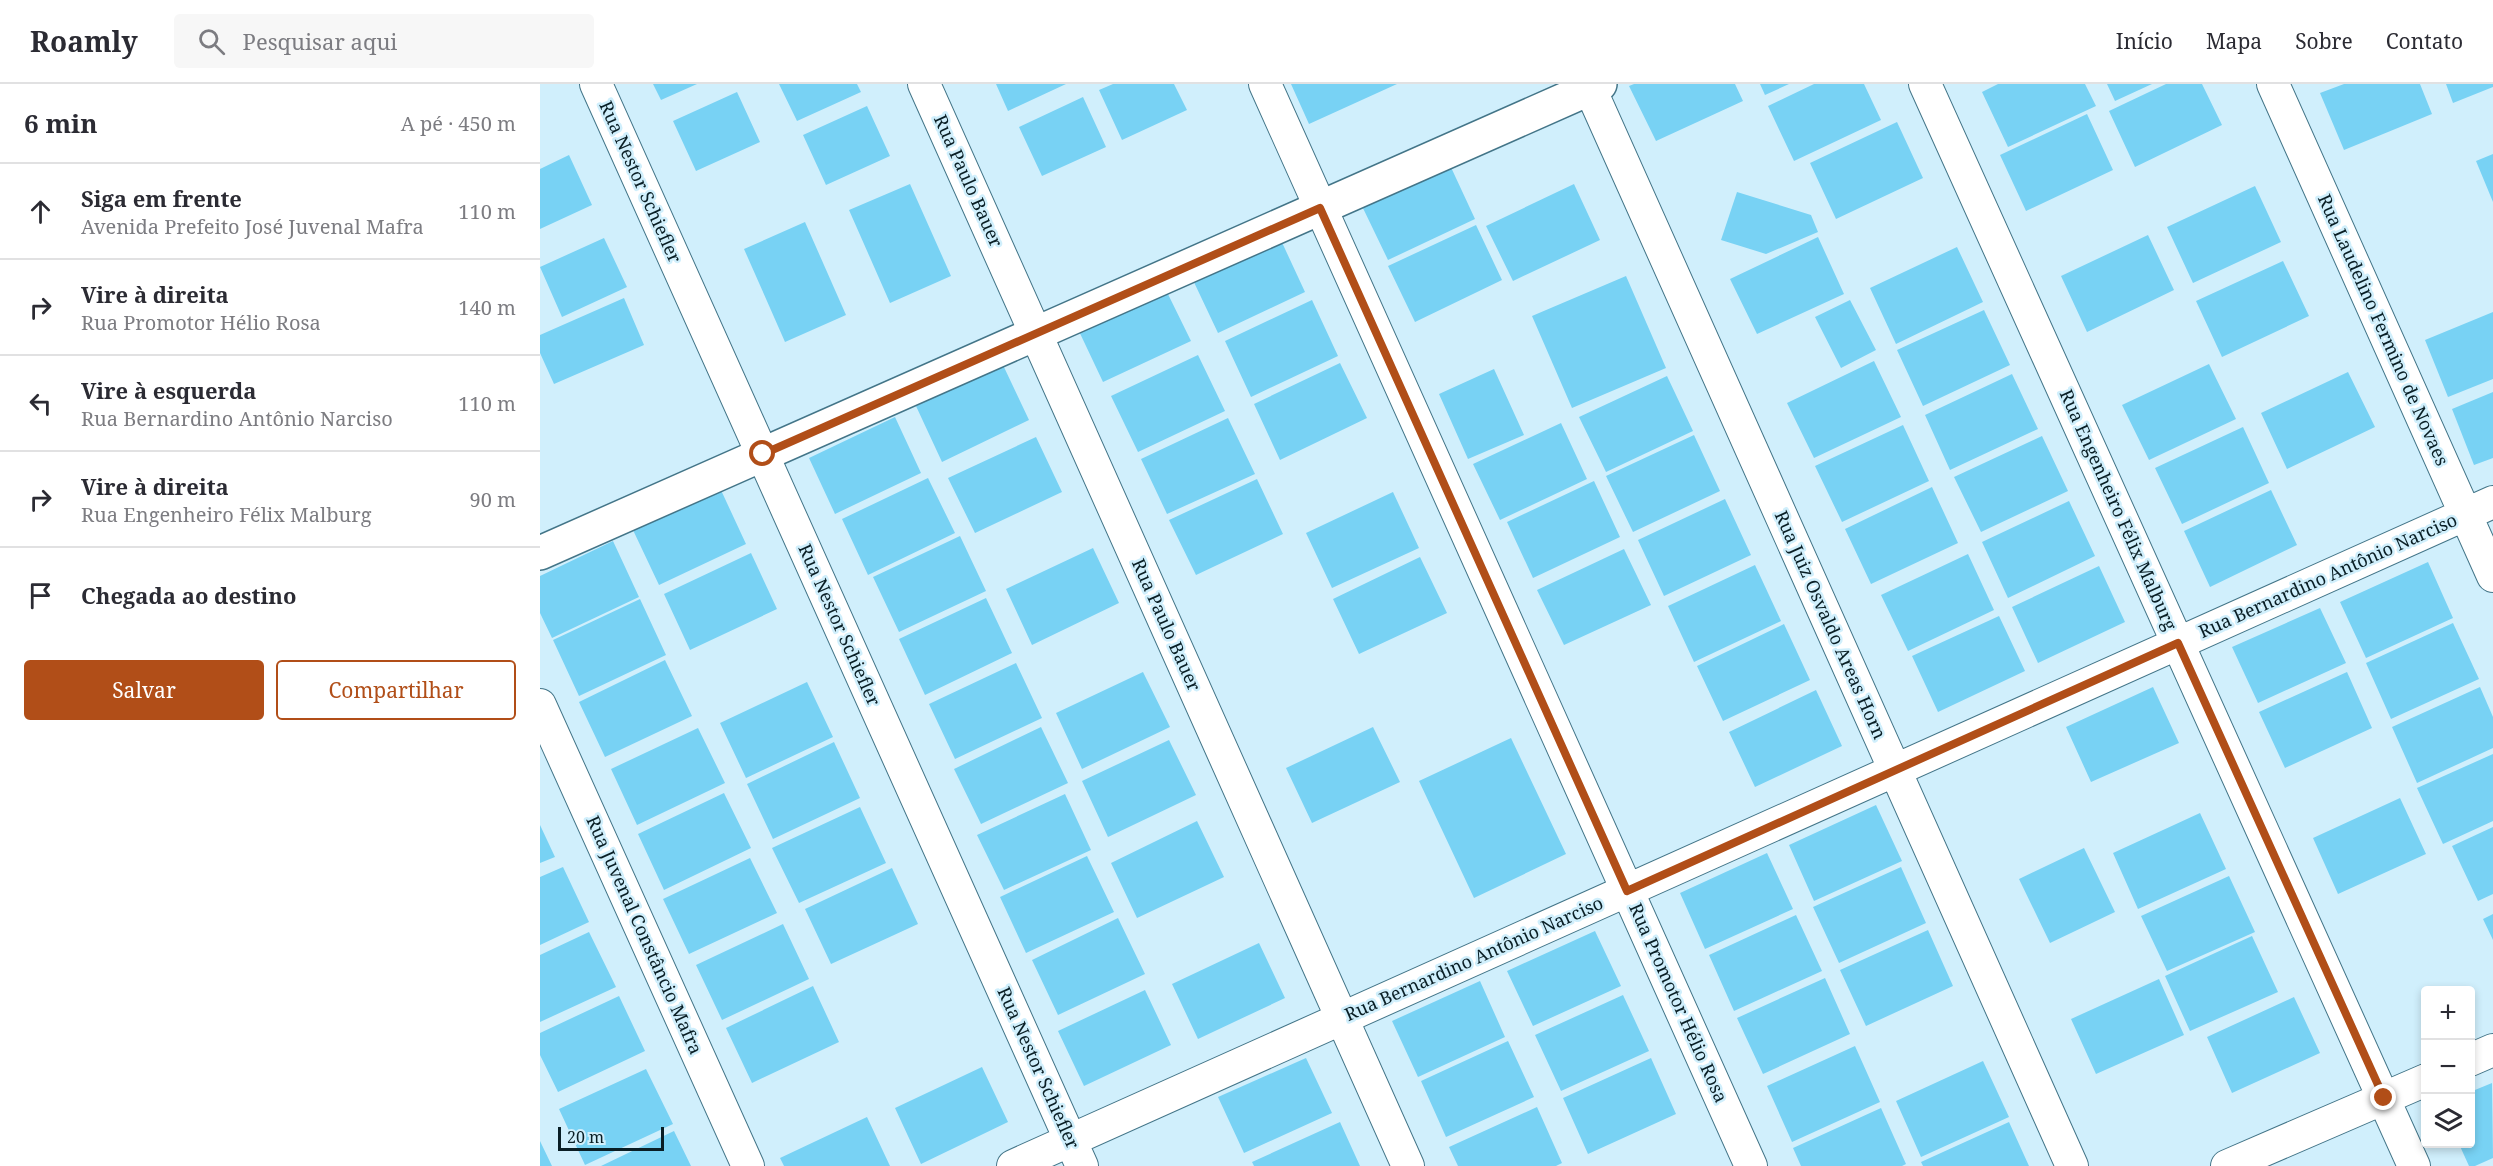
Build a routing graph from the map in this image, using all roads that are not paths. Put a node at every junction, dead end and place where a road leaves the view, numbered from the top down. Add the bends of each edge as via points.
1 (596, 84) edge
2 (924, 84) edge
3 (1265, 84) edge
4 (1925, 84) edge
5 (2273, 84) edge
6 (1592, 86) edge
7 (1320, 208) junction
8 (1036, 334) junction
9 (763, 454) junction
10 (2479, 508) edge
11 (540, 553) edge
12 (2493, 576) edge
13 (2178, 643) junction
14 (540, 705) edge
15 (1895, 770) junction
16 (1627, 891) junction
17 (1342, 1018) junction
18 (2493, 1050) edge
19 (2475, 1058) edge
20 (2421, 1082) edge
21 (2384, 1098) junction
22 (1077, 1153) edge
23 (748, 1166) edge
24 (1013, 1166) edge
25 (1408, 1166) edge
26 (1751, 1166) edge
27 (2072, 1166) edge
28 (2228, 1166) edge
29 (2414, 1166) edge

1 - 9 street, Rua Nestor Schiefler
2 - 8 street, Rua Paulo Bauer
3 - 7 street, Rua Promotor Hélio Rosa
4 - 13 street, Rua Engenheiro Félix Malburg
5 - 10 street, Rua Laudelino Fermino de Novaes
6 - 7 main road
6 - 15 street, Rua Juiz Osvaldo Areas Horn
7 - 8 main road
7 - 16 street, Rua Promotor Hélio Rosa
8 - 9 main road
8 - 17 street, Rua Paulo Bauer
9 - 11 main road
9 - 22 street, Rua Nestor Schiefler
10 - 12 street, Rua Laudelino Fermino de Novaes
10 - 13 street, Rua Bernardino Antônio Narciso
13 - 15 street, Rua Bernardino Antônio Narciso
13 - 21 street, Rua Engenheiro Félix Malburg
14 - 23 street, Rua Juvenal Constâncio Mafra
15 - 16 street, Rua Bernardino Antônio Narciso
15 - 27 street, Rua Juiz Osvaldo Areas Horn
16 - 17 street, Rua Bernardino Antônio Narciso
16 - 26 street, Rua Promotor Hélio Rosa
17 - 22 street, Rua Bernardino Antônio Narciso
17 - 25 street, Rua Paulo Bauer
18 - 19 street
20 - 21 street
21 - 28 street
21 - 29 street, Rua Engenheiro Félix Malburg
22 - 24 street, Rua Bernardino Antônio Narciso

